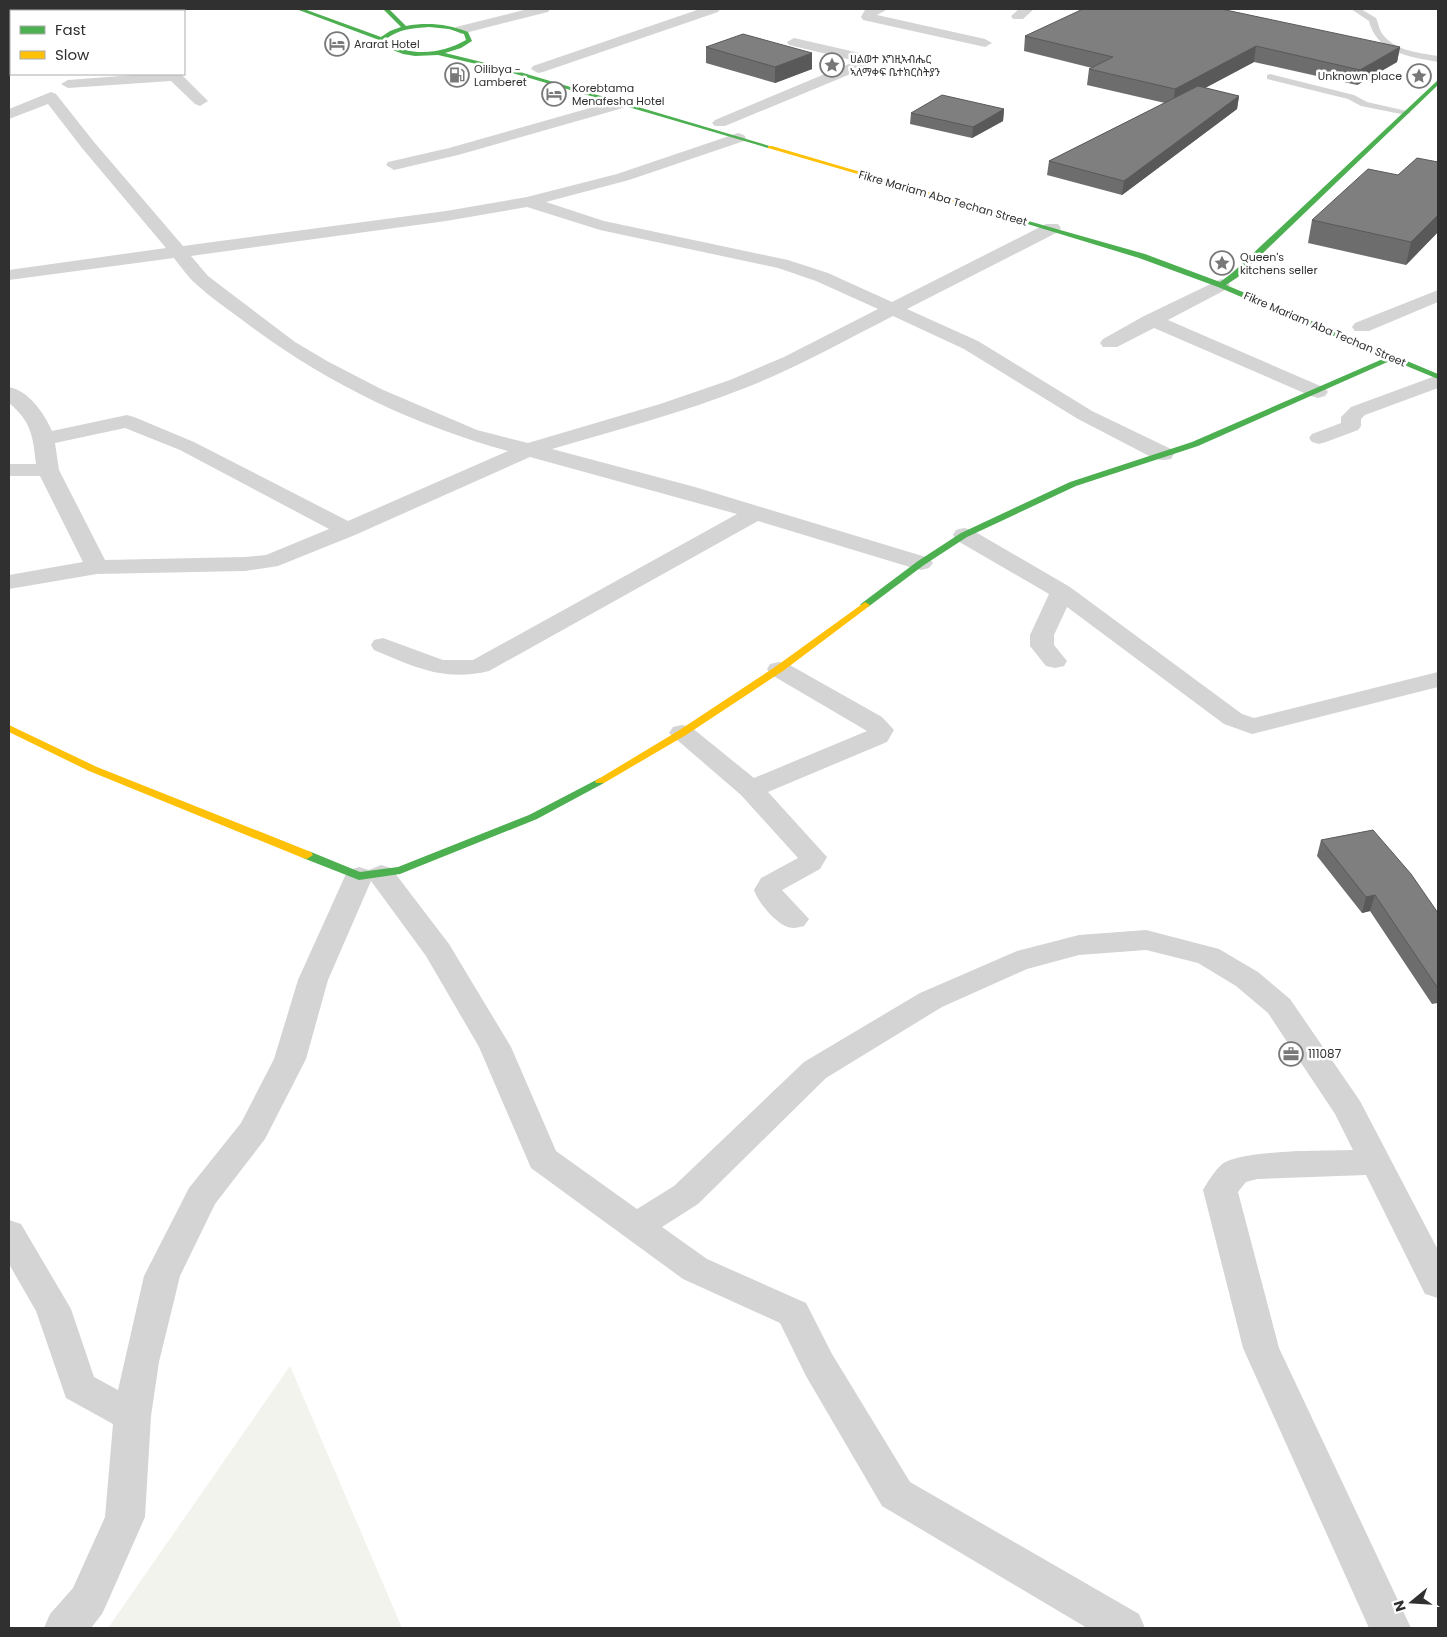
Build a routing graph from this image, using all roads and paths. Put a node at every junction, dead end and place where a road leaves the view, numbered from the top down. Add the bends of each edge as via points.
1 (299, 9) edge
2 (386, 9) edge
3 (543, 9) edge
4 (713, 9) edge
5 (881, 9) edge
6 (1355, 9) edge
7 (417, 14) dead end
8 (384, 24) dead end
9 (429, 26) junction
10 (403, 29) junction
11 (461, 30) junction
12 (382, 39) junction
13 (794, 42) dead end
14 (985, 44) dead end
15 (436, 53) junction
16 (491, 54) dead end
17 (1438, 59) edge
18 (538, 69) junction
19 (174, 75) edge
20 (1270, 77) dead end
21 (65, 79) edge
22 (1438, 82) edge
23 (51, 97) junction
24 (200, 101) dead end
25 (618, 104) junction
26 (1406, 112) junction
27 (9, 114) edge
28 (720, 123) junction
29 (738, 138) junction
30 (394, 164) dead end
31 (528, 202) junction
32 (1020, 207) dead end
33 (1052, 220) junction
34 (180, 252) junction
35 (9, 275) edge
36 (1229, 277) junction
37 (1438, 295) edge
38 (893, 308) junction
39 (1151, 320) junction
40 (1364, 328) dead end
41 (1110, 343) dead end
42 (1390, 358) junction
43 (1438, 377) edge
44 (1438, 381) edge
45 (1318, 392) junction
46 (9, 393) edge
47 (1319, 438) dead end
48 (44, 439) junction
49 (527, 450) junction
50 (1163, 454) junction
51 (9, 470) edge
52 (48, 470) junction
53 (756, 513) junction
54 (347, 530) junction
55 (964, 535) junction
56 (921, 563) junction
57 (96, 567) junction
58 (9, 582) edge
59 (1062, 592) junction
60 (383, 645) dead end
61 (1055, 661) dead end
62 (779, 668) junction
63 (1438, 680) edge
64 (9, 728) edge
65 (682, 733) junction
66 (751, 789) junction
67 (370, 875) junction
68 (794, 919) dead end
69 (1375, 1162) junction
70 (636, 1226) junction
71 (9, 1232) edge
72 (1438, 1284) edge
73 (132, 1416) junction
74 (65, 1628) edge
75 (1124, 1628) edge
76 (1390, 1628) edge

1 - 12 main road
2 - 10 main road
3 - 11 street
4 - 18 street
5 - 14 street via 868,17
6 - 17 lane via 1372,20 1373,28 1389,47
7 - 9 main road
8 - 10 main road
9 - 10 main road
9 - 11 main road
10 - 12 main road
11 - 15 main road via 469,37 469,46
12 - 15 main road via 382,44 396,51
13 - 28 street via 865,61
15 - 25 main road, Fikre Mariam Aba Techan Street via 489,65
16 - 18 main road, Fikre Mariam Aba Techan Street
18 - 28 main road, Fikre Mariam Aba Techan Street
19 - 21 street
19 - 24 street
20 - 26 lane via 1351,97 1364,104
21 - 23 street
22 - 26 main road
23 - 27 street
23 - 34 street
25 - 29 main road, Fikre Mariam Aba Techan Street
25 - 30 street via 452,152
26 - 36 main road
28 - 32 main road, Fikre Mariam Aba Techan Street
29 - 31 street via 623,177
29 - 33 main road, Fikre Mariam Aba Techan Street
31 - 34 street
31 - 38 street via 600,225 782,264 822,277
33 - 36 main road, Fikre Mariam Aba Techan Street
33 - 38 street
34 - 35 street
34 - 49 street via 202,280 288,346 320,365 374,393 470,434
36 - 39 street
36 - 42 main road, Fikre Mariam Aba Techan Street
37 - 40 street
38 - 49 street via 791,361 737,384
38 - 50 street via 971,345 1085,415
39 - 41 street
39 - 45 street via 1248,359
42 - 43 main road, Fikre Mariam Aba Techan Street
42 - 45 main road
44 - 47 street via 1358,410 1351,417 1350,426
45 - 50 main road via 1195,444
46 - 48 street via 31,412
48 - 52 street
48 - 54 street via 127,421 187,446
49 - 53 street
49 - 54 street
50 - 55 main road via 1073,484
51 - 52 street
52 - 57 street
53 - 56 street
53 - 60 street via 480,666 464,671 445,670
54 - 57 street via 270,561
55 - 56 main road
55 - 59 street
56 - 62 main road
57 - 58 street
59 - 61 street via 1042,635 1042,646
59 - 63 street via 1233,719 1252,726
62 - 65 main road
62 - 66 street via 873,722 881,730 878,736
64 - 67 main road via 94,769
65 - 66 street
65 - 67 main road via 533,817 400,870
66 - 68 street via 812,857 810,864 771,884 768,890 770,896
67 - 70 street via 438,950 495,1047 543,1159
67 - 73 street via 313,980 290,1059 253,1130 201,1198 162,1276 141,1362
69 - 70 street via 1349,1109 1279,1006 1247,979 1208,956 1146,940 1079,945 1017,961 931,1000 816,1070 686,1195
69 - 72 street
69 - 76 street via 1257,1166 1234,1173 1220,1190 1260,1348
70 - 75 street via 695,1269 792,1313 896,1494
71 - 73 street via 54,1309 79,1387
73 - 74 street via 125,1517 88,1601

